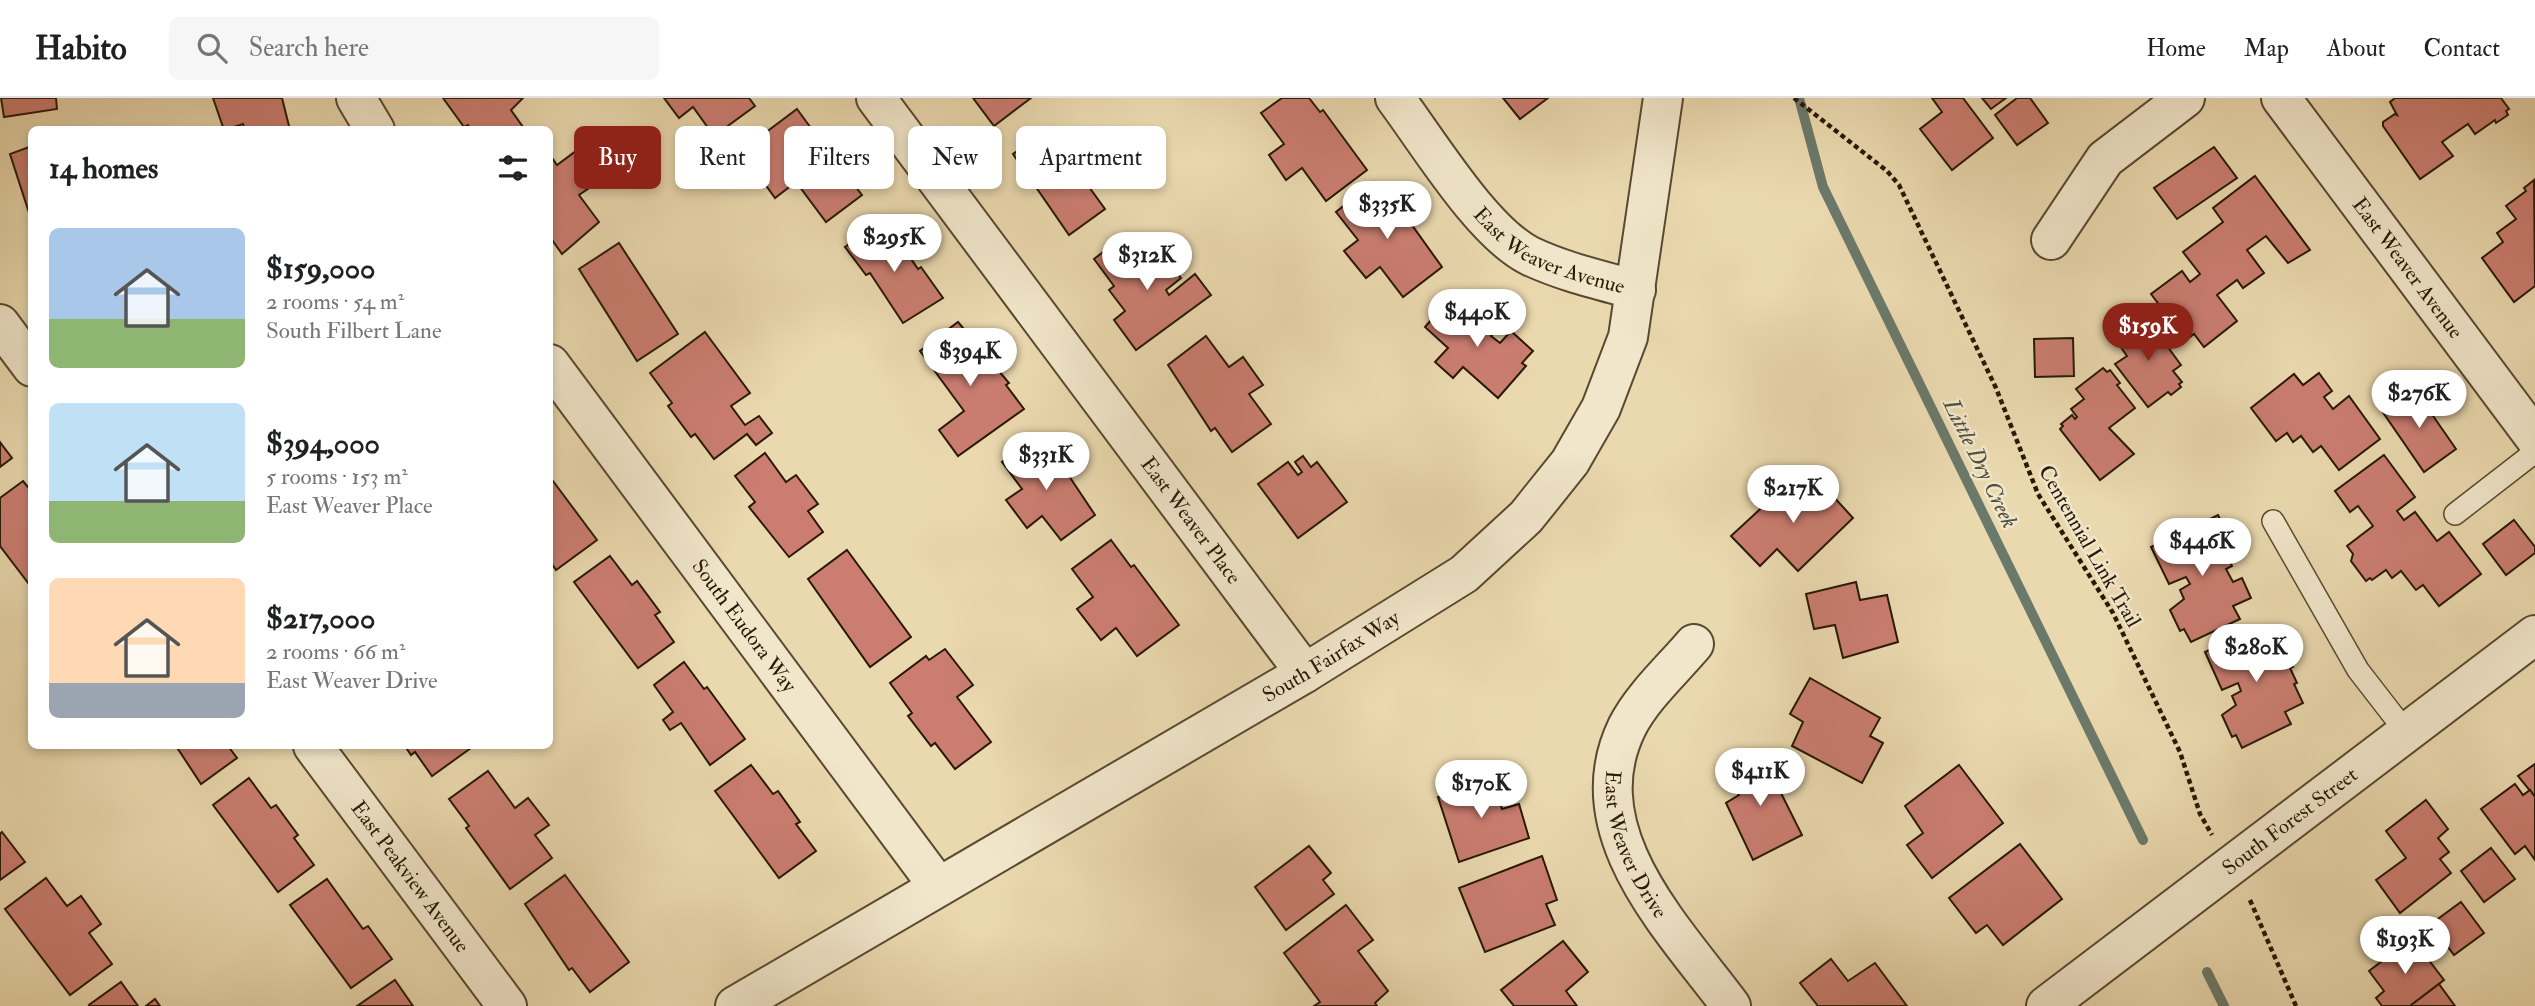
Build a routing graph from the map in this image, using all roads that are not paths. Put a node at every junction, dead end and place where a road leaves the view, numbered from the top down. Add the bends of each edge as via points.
1 (356, 98) edge
2 (876, 98) edge
3 (1395, 98) edge
4 (1663, 98) edge
5 (2185, 98) edge
6 (2281, 98) edge
7 (373, 126) edge
8 (2051, 240) dead end
9 (1636, 290) junction
10 (0, 324) edge
11 (28, 361) edge
12 (553, 368) edge
13 (2535, 438) edge
14 (2535, 452) edge
15 (2455, 514) dead end
16 (2273, 521) dead end
17 (2535, 635) edge
18 (1694, 643) dead end
19 (1305, 673) junction
20 (2406, 732) junction
21 (315, 749) edge
22 (938, 886) junction
23 (507, 1006) edge
24 (735, 1006) edge
25 (1731, 1006) edge
26 (2046, 1006) edge

1 - 7 street
2 - 19 street, East Weaver Place
3 - 9 street, East Weaver Avenue via 1483,216 1507,240 1527,255 1574,274
4 - 9 street, South Fairfax Way
5 - 8 street via 2105,159
6 - 13 street, East Weaver Avenue
9 - 19 street, South Fairfax Way via 1628,337 1601,408 1570,462 1526,517 1464,574
10 - 11 street
12 - 22 street, South Eudora Way
14 - 15 lane
16 - 20 lane via 2358,670
17 - 20 street, South Forest Street
18 - 25 street, East Weaver Drive via 1628,726 1616,754 1612,803 1619,837 1647,893
19 - 22 street, South Fairfax Way
20 - 26 street, South Forest Street
21 - 23 street, East Peakview Avenue
22 - 24 street, South Fairfax Way

